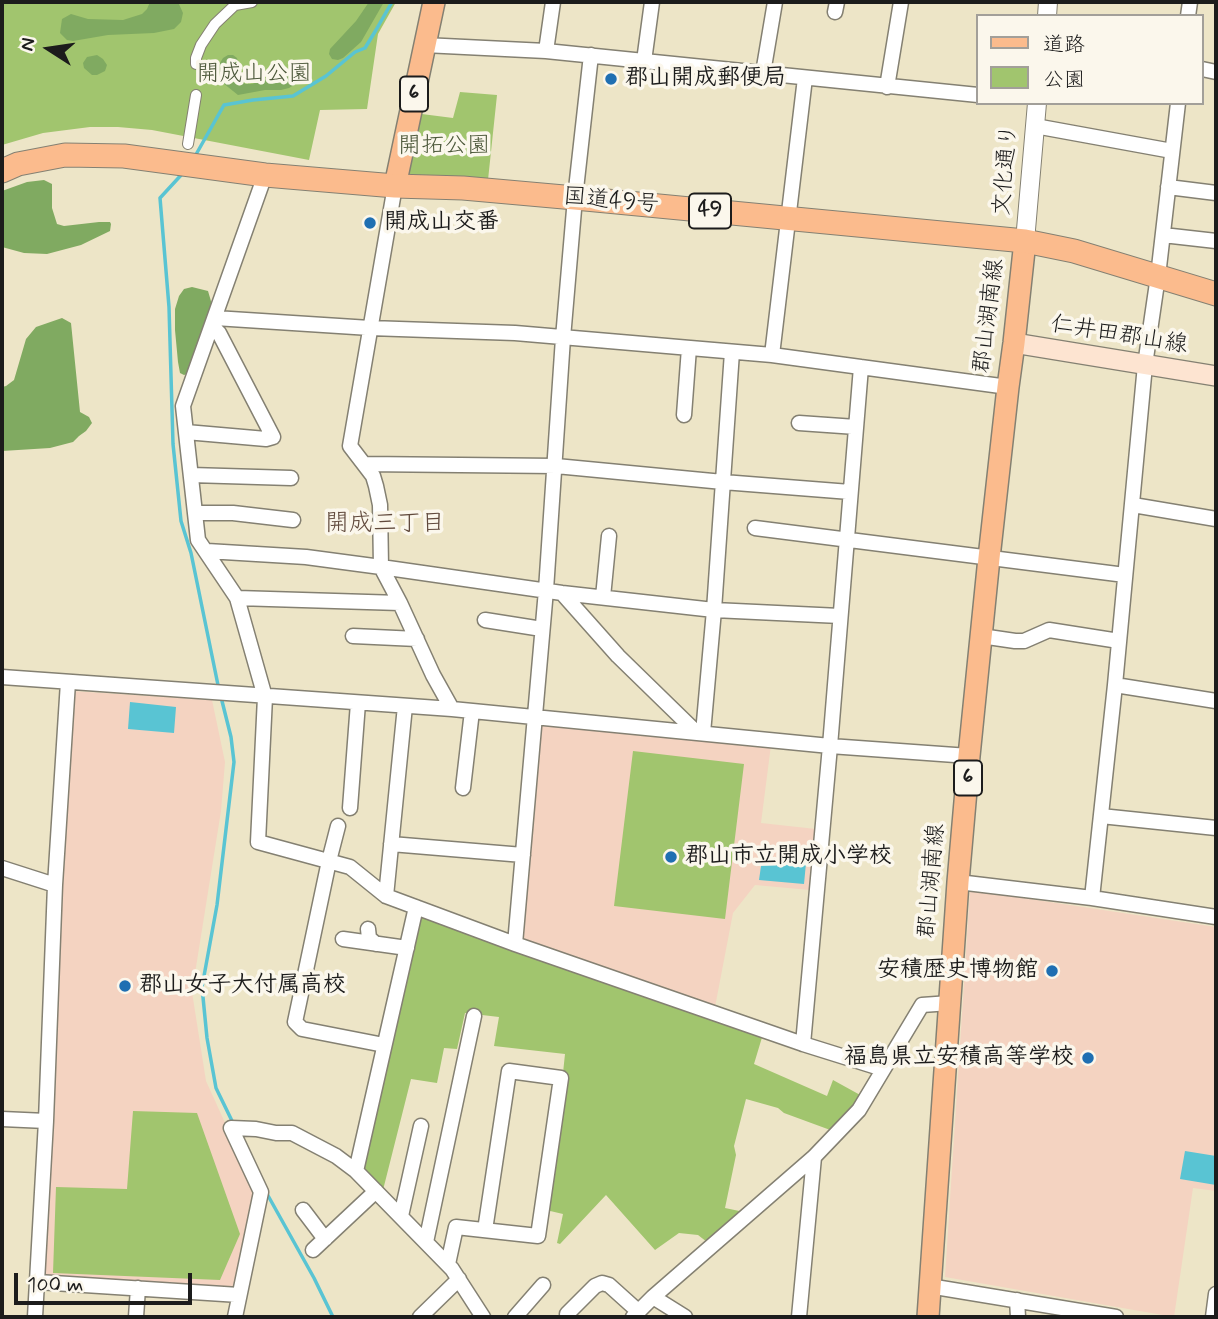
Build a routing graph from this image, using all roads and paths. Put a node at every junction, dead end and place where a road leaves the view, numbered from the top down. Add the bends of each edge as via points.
1 (252, 2) edge
2 (433, 2) edge
3 (553, 2) edge
4 (652, 2) edge
5 (775, 2) edge
6 (901, 2) edge
7 (424, 46) junction
8 (545, 51) junction
9 (591, 55) junction
10 (644, 61) junction
11 (196, 64) dead end
12 (763, 73) junction
13 (805, 78) junction
14 (887, 87) junction
15 (196, 94) dead end
16 (976, 95) edge
17 (1037, 105) edge
18 (1178, 105) edge
19 (1035, 126) junction
20 (188, 144) dead end
21 (1172, 151) junction
22 (2, 171) edge
23 (265, 175) junction
24 (395, 186) junction
25 (1168, 187) junction
26 (1216, 193) edge
27 (575, 198) junction
28 (789, 219) junction
29 (1163, 235) junction
30 (1025, 241) junction
31 (1216, 242) edge
32 (1158, 276) junction
33 (1216, 294) edge
34 (214, 322) junction
35 (370, 328) junction
36 (563, 338) junction
37 (1014, 343) junction
38 (690, 348) junction
39 (732, 352) junction
40 (772, 355) junction
41 (1145, 365) junction
42 (861, 367) junction
43 (1216, 376) edge
44 (1008, 387) junction
45 (684, 415) dead end
46 (799, 423) dead end
47 (856, 427) junction
48 (186, 432) junction
49 (364, 464) junction
50 (556, 466) junction
51 (191, 475) junction
52 (291, 478) dead end
53 (723, 482) junction
54 (850, 492) junction
55 (1133, 505) junction
56 (195, 513) junction
57 (1216, 519) edge
58 (293, 520) dead end
59 (755, 528) dead end
60 (609, 536) dead end
61 (847, 540) junction
62 (206, 551) junction
63 (989, 558) junction
64 (381, 566) junction
65 (1125, 575) junction
66 (546, 590) junction
67 (562, 593) junction
68 (603, 597) junction
69 (237, 598) junction
70 (400, 603) junction
71 (714, 610) junction
72 (840, 616) junction
73 (485, 620) dead end
74 (542, 628) junction
75 (353, 636) dead end
76 (981, 636) junction
77 (417, 639) junction
78 (1119, 641) junction
79 (2, 677) edge
80 (68, 682) junction
81 (1115, 685) junction
82 (265, 697) junction
83 (1216, 701) edge
84 (358, 703) junction
85 (405, 706) junction
86 (452, 709) junction
87 (472, 711) junction
88 (534, 717) junction
89 (699, 733) junction
90 (830, 746) junction
91 (970, 756) junction
92 (463, 788) dead end
93 (350, 808) dead end
94 (1101, 816) junction
95 (338, 826) dead end
96 (1216, 828) edge
97 (391, 844) junction
98 (523, 855) junction
99 (329, 861) junction
100 (2, 868) edge
101 (958, 881) junction
102 (55, 885) junction
103 (386, 896) junction
104 (1092, 898) junction
105 (416, 907) junction
106 (1216, 913) edge
107 (368, 929) dead end
108 (343, 939) dead end
109 (376, 944) junction
110 (515, 944) junction
111 (407, 948) junction
112 (950, 1003) junction
113 (474, 1016) dead end
114 (803, 1044) junction
115 (384, 1045) junction
116 (883, 1069) junction
117 (2, 1119) edge
118 (46, 1121) junction
119 (421, 1126) dead end
120 (814, 1157) junction
121 (356, 1171) junction
122 (376, 1191) junction
123 (303, 1210) dead end
124 (401, 1216) junction
125 (485, 1230) junction
126 (325, 1239) junction
127 (426, 1242) junction
128 (313, 1250) dead end
129 (448, 1264) junction
130 (459, 1279) junction
131 (38, 1282) junction
132 (543, 1284) dead end
133 (929, 1286) junction
134 (138, 1288) junction
135 (1216, 1294) edge
136 (239, 1295) junction
137 (653, 1297) junction
138 (1017, 1300) junction
139 (567, 1314) dead end
140 (636, 1314) edge
141 (1093, 1315) edge
142 (35, 1317) edge
143 (136, 1317) edge
144 (235, 1317) edge
145 (419, 1317) edge
146 (483, 1317) edge
147 (514, 1317) edge
148 (685, 1317) edge
149 (799, 1317) edge
150 (928, 1317) edge
151 (1018, 1317) edge
152 (1116, 1317) edge
153 (1213, 1317) edge

1 - 11 street via 235,5 215,24 201,45
2 - 7 main road, 6
3 - 8 street
4 - 10 street
5 - 12 street
6 - 14 street
7 - 8 street
7 - 24 main road, 6
8 - 9 street
9 - 10 street
9 - 27 street
10 - 12 street
12 - 13 street
13 - 14 street
13 - 28 street
14 - 16 street
15 - 20 street
17 - 19 street, 文化通り
18 - 21 street
19 - 21 street
19 - 30 street, 文化通り
21 - 25 street
22 - 23 highway, 国道49号 / 49 via 44,158 92,155
23 - 24 highway, 国道49号 / 49
23 - 34 street
24 - 27 highway, 国道49号 / 49
24 - 35 street
25 - 26 street
25 - 29 street
27 - 28 highway, 国道49号 / 49
27 - 36 street
28 - 30 highway, 国道49号 / 49
28 - 40 street
29 - 31 street
29 - 32 street
30 - 32 highway, 国道49号 / 49
30 - 37 main road, 郡山湖南線 / 6
32 - 33 highway, 国道49号 / 49
32 - 41 street
34 - 35 street
34 - 48 street via 183,406
34 - 48 street via 273,437
35 - 36 street
35 - 49 street via 350,446
36 - 38 street
36 - 50 street
37 - 41 main road, 仁井田郡山線
37 - 44 main road, 郡山湖南線 / 6
38 - 39 street
38 - 45 street
39 - 40 street
39 - 53 street
40 - 42 street
41 - 43 main road, 仁井田郡山線
41 - 55 street
42 - 44 street
42 - 47 street
44 - 63 main road, 郡山湖南線 / 6
46 - 47 street
47 - 54 street
48 - 51 street
49 - 50 street
49 - 64 street via 373,476 380,505
50 - 53 street
50 - 66 street
51 - 52 street
51 - 56 street
53 - 54 street
53 - 71 street
54 - 61 street
55 - 57 street
55 - 65 street
56 - 58 street
56 - 62 street via 198,540
59 - 61 street
60 - 68 street
61 - 63 street
61 - 72 street
62 - 64 street
62 - 69 street
63 - 65 street
63 - 76 main road, 郡山湖南線 / 6
64 - 66 street
64 - 70 street
65 - 78 street
66 - 67 street
66 - 74 street
67 - 68 street
67 - 89 street via 618,656
68 - 71 street
69 - 70 street
69 - 82 street
70 - 77 street
71 - 72 street
71 - 89 street
72 - 90 street
73 - 74 street
74 - 88 street
75 - 77 street
76 - 78 street via 1015,641 1049,630
76 - 91 main road, 郡山湖南線 / 6
77 - 86 street
78 - 81 street
79 - 80 street
80 - 82 street
80 - 102 street
81 - 83 street
81 - 94 street
82 - 84 street
82 - 99 street via 258,842
84 - 85 street
84 - 93 street
85 - 86 street
85 - 97 street
86 - 87 street
87 - 88 street
87 - 92 street
88 - 89 street
88 - 98 street
89 - 90 street
90 - 91 street
90 - 114 street
91 - 101 main road, 郡山湖南線 / 6
94 - 96 street
94 - 104 street
95 - 99 street
97 - 98 street
97 - 103 street
98 - 110 street
99 - 103 street via 350,867
99 - 115 street via 295,1022 302,1029
100 - 102 street
101 - 104 street
101 - 112 main road, 郡山湖南線 / 6
102 - 118 street
103 - 105 street
104 - 106 street
105 - 110 street
105 - 111 street
107 - 109 street
108 - 109 street
109 - 111 street
110 - 114 street
111 - 115 street
112 - 116 street via 922,1005
112 - 133 main road, 郡山湖南線 / 6
113 - 127 street
114 - 116 street
115 - 121 street
116 - 120 street via 859,1110
117 - 118 street
118 - 131 street
119 - 124 street
120 - 137 street
120 - 149 street
121 - 122 street
121 - 136 street via 292,1133 231,1128 261,1192
122 - 124 street
122 - 126 street
123 - 126 street
124 - 127 street
125 - 125 street via 538,1236 561,1078 509,1071
125 - 129 street via 456,1227
126 - 128 street
127 - 129 street
129 - 130 street
130 - 145 street
130 - 146 street
131 - 134 street
131 - 142 street
132 - 147 street
133 - 138 street
133 - 150 main road, 郡山湖南線 / 6
134 - 136 street
134 - 143 street
135 - 153 street
136 - 144 street
137 - 140 street
137 - 148 street
138 - 141 street
138 - 151 street
139 - 140 street via 602,1283
141 - 152 street

